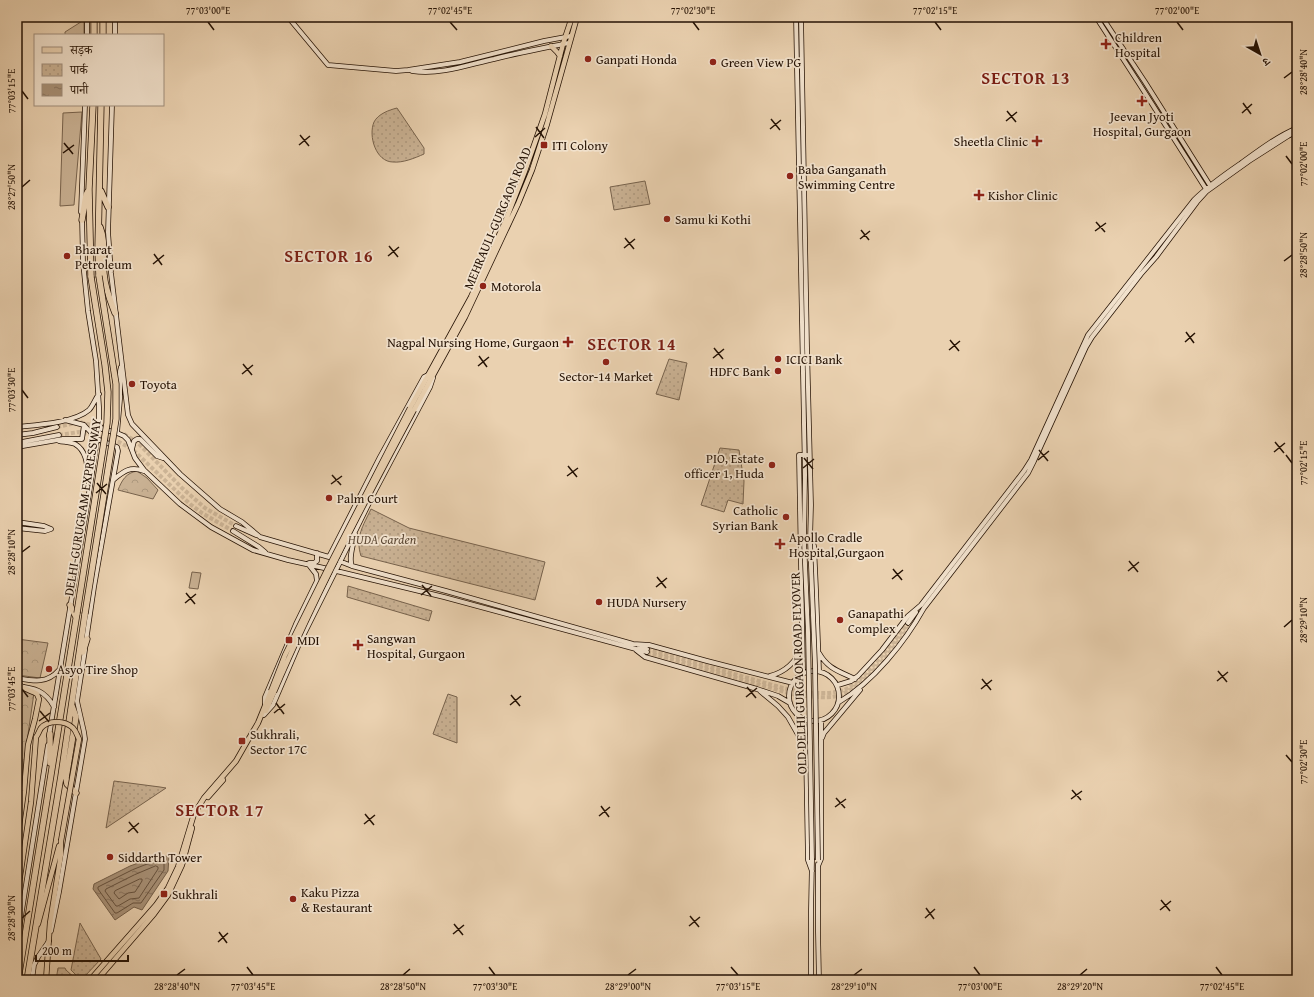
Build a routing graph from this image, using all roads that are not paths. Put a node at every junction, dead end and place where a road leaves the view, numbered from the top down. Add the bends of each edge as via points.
1 (87, 17) edge
2 (94, 17) edge
3 (115, 17) edge
4 (288, 17) edge
5 (572, 17) edge
6 (577, 17) edge
7 (796, 17) edge
8 (801, 17) edge
9 (1096, 17) edge
10 (1102, 17) edge
11 (104, 18) edge
12 (87, 34) edge
13 (94, 34) edge
14 (103, 34) edge
15 (115, 34) edge
16 (571, 36) junction
17 (566, 37) junction
18 (563, 44) junction
19 (569, 44) junction
20 (551, 46) junction
21 (560, 56) junction
22 (408, 70) junction
23 (85, 106) edge
24 (93, 106) edge
25 (102, 106) edge
26 (112, 106) edge
27 (1297, 128) edge
28 (1297, 131) edge
29 (1211, 186) junction
30 (100, 188) junction
31 (89, 189) junction
32 (1206, 190) junction
33 (108, 207) junction
34 (82, 220) junction
35 (99, 225) junction
36 (472, 298) junction
37 (115, 313) junction
38 (122, 367) junction
39 (432, 374) junction
40 (99, 394) junction
41 (64, 420) junction
42 (84, 425) junction
43 (17, 427) edge
44 (57, 427) tunnel mouth
45 (118, 433) junction
46 (17, 435) edge
47 (59, 435) tunnel mouth
48 (97, 438) junction
49 (55, 441) junction
50 (17, 443) edge
51 (17, 447) edge
52 (132, 452) junction
53 (807, 455) junction
54 (165, 459) junction
55 (145, 471) junction
56 (113, 481) junction
57 (90, 493) junction
58 (17, 522) edge
59 (236, 526) tunnel mouth
60 (17, 528) edge
61 (233, 531) tunnel mouth
62 (355, 532) junction
63 (810, 533) junction
64 (260, 537) junction
65 (338, 540) junction
66 (348, 545) junction
67 (267, 553) junction
68 (317, 553) junction
69 (329, 557) junction
70 (288, 560) junction
71 (340, 562) junction
72 (309, 565) junction
73 (352, 566) junction
74 (336, 571) junction
75 (315, 585) junction
76 (326, 590) junction
77 (70, 605) junction
78 (923, 607) junction
79 (77, 615) junction
80 (910, 624) tunnel mouth
81 (75, 626) junction
82 (66, 631) junction
83 (87, 639) junction
84 (803, 642) junction
85 (632, 646) junction
86 (647, 650) tunnel mouth
87 (819, 652) junction
88 (60, 670) junction
89 (77, 671) junction
90 (819, 671) junction
91 (803, 673) junction
92 (769, 676) junction
93 (17, 678) edge
94 (855, 679) junction
95 (793, 682) junction
96 (866, 682) junction
97 (838, 685) junction
98 (19, 686) edge
99 (757, 689) junction
100 (272, 691) junction
101 (839, 702) junction
102 (790, 703) junction
103 (265, 704) junction
104 (71, 706) junction
105 (54, 707) junction
106 (264, 715) junction
107 (802, 718) junction
108 (821, 720) junction
109 (50, 734) junction
110 (821, 739) junction
111 (806, 749) junction
112 (51, 778) junction
113 (76, 793) junction
114 (17, 840) edge
115 (61, 841) junction
116 (818, 866) junction
117 (812, 871) junction
118 (17, 894) edge
119 (17, 942) edge
120 (48, 942) junction
121 (32, 946) junction
122 (102, 969) junction
123 (18, 980) edge
124 (27, 980) edge
125 (32, 980) edge
126 (46, 980) edge
127 (90, 980) edge
128 (96, 980) edge
129 (811, 980) edge
130 (819, 980) edge

1 - 12 main road
2 - 13 highway
3 - 15 main road
4 - 22 main road via 328,66
5 - 17 main road, MEHRAULI-GURGAON ROAD
6 - 16 main road, MEHRAULI-GURGAON ROAD
7 - 53 main road
8 - 53 main road
9 - 32 main road
10 - 29 main road
11 - 14 highway
16 - 17 main road
16 - 19 main road, MEHRAULI-GURGAON ROAD
17 - 18 main road, MEHRAULI-GURGAON ROAD
17 - 22 main road via 460,62
18 - 19 main road
18 - 20 main road
18 - 21 main road, MEHRAULI-GURGAON ROAD
19 - 36 main road, MEHRAULI-GURGAON ROAD via 532,170
20 - 21 main road
20 - 22 main road via 445,71 426,73
21 - 36 main road, MEHRAULI-GURGAON ROAD via 545,114 527,165
23 - 34 main road
24 - 31 highway, DELHI-GURUGRAM EXPRESSWAY
25 - 30 highway, DELHI-GURUGRAM EXPRESSWAY
26 - 33 main road
27 - 29 main road via 1277,138
28 - 29 main road
29 - 32 main road
30 - 33 highway
30 - 35 highway, DELHI-GURUGRAM EXPRESSWAY
31 - 34 highway
31 - 79 highway, DELHI-GURUGRAM EXPRESSWAY, bridge via 91,277 105,365 108,423
32 - 78 main road via 1092,337 1028,473
33 - 37 main road
34 - 40 main road via 83,262
35 - 37 highway via 103,234 106,287
35 - 89 highway, DELHI-GURUGRAM EXPRESSWAY, bridge via 99,276 116,384 116,419
36 - 39 main road, MEHRAULI-GURGAON ROAD via 465,317
37 - 38 main road
38 - 45 main road
38 - 54 main road via 128,415 132,424
39 - 62 main road via 430,387
39 - 65 main road via 424,377 405,410
39 - 100 main road, MEHRAULI-GURGAON ROAD, bridge via 412,409
40 - 41 main road via 90,409
40 - 45 main road via 98,425 102,430
41 - 42 main road
41 - 43 main road
42 - 48 main road
42 - 49 main road via 82,439
44 - 46 main road
45 - 52 main road via 128,440
47 - 50 main road
48 - 56 main road via 117,447
48 - 57 main road
49 - 51 main road
49 - 57 main road via 73,443 84,454
52 - 54 main road via 134,441 140,439 157,456
52 - 55 main road
53 - 63 main road via 811,505
53 - 84 main road via 799,455
53 - 117 main road, OLD DELHI GURGAON ROAD FLYOVER, bridge via 804,541
54 - 64 main road via 220,509
55 - 56 main road via 127,470
55 - 67 main road via 180,504 211,527 253,550
56 - 83 main road
57 - 77 main road
58 - 60 main road via 51,529 45,531
59 - 64 main road
61 - 67 main road
62 - 66 main road
62 - 73 main road via 350,558
63 - 87 main road via 814,550
63 - 116 main road, OLD DELHI GURGAON ROAD FLYOVER, bridge
64 - 68 main road
65 - 66 main road
65 - 69 main road
66 - 71 main road
67 - 70 main road
68 - 69 main road
68 - 70 main road via 318,559 314,563
69 - 71 main road
70 - 72 main road
71 - 73 main road
71 - 74 main road
72 - 74 main road
72 - 75 main road via 318,579
73 - 85 main road
74 - 76 main road
74 - 85 main road
75 - 76 main road
75 - 103 main road via 265,697
76 - 106 main road via 272,705
77 - 79 highway
77 - 82 main road
78 - 80 main road
78 - 94 main road via 908,616
78 - 96 main road via 915,623 893,652
79 - 81 highway, DELHI-GURUGRAM EXPRESSWAY
81 - 82 main road
81 - 112 highway, DELHI-GURUGRAM EXPRESSWAY
82 - 88 main road
83 - 89 highway
83 - 113 main road via 77,701 85,739
84 - 91 main road
84 - 92 main road via 798,656 791,665
85 - 86 main road
85 - 92 main road via 648,645
85 - 99 main road via 645,657
87 - 90 main road
87 - 94 main road via 822,659 832,668
88 - 93 main road via 46,680 38,682
88 - 105 main road
89 - 104 highway, DELHI-GURUGRAM EXPRESSWAY
90 - 91 main road
90 - 97 main road via 831,676
91 - 95 main road
92 - 95 main road
94 - 97 main road
95 - 102 main road via 789,692
96 - 101 main road
96 - 110 main road
97 - 101 main road
98 - 105 main road via 39,690
98 - 114 main road via 33,691 39,698 28,745
99 - 102 main road
99 - 111 main road via 784,712
100 - 103 main road
100 - 106 main road
101 - 108 main road via 831,715
102 - 107 main road via 793,710
103 - 122 main road via 255,729 236,761 204,798 194,814 178,866 168,888
104 - 113 highway via 76,717 66,778
104 - 121 highway, DELHI-GURUGRAM EXPRESSWAY
105 - 109 main road
106 - 122 main road via 238,763 200,808 182,865 168,895 154,914
107 - 108 main road
107 - 111 main road
108 - 110 main road
109 - 112 highway
109 - 119 main road
110 - 116 main road via 822,859
111 - 117 main road via 808,860
112 - 123 highway, DELHI-GURUGRAM EXPRESSWAY
113 - 120 main road
115 - 118 main road, bridge via 79,739 72,726 56,722 41,728 36,737 31,802
115 - 120 main road
115 - 121 main road
116 - 130 main road
117 - 129 main road
120 - 125 main road via 34,965
120 - 126 main road
121 - 124 highway, DELHI-GURUGRAM EXPRESSWAY
122 - 127 main road
122 - 128 main road

